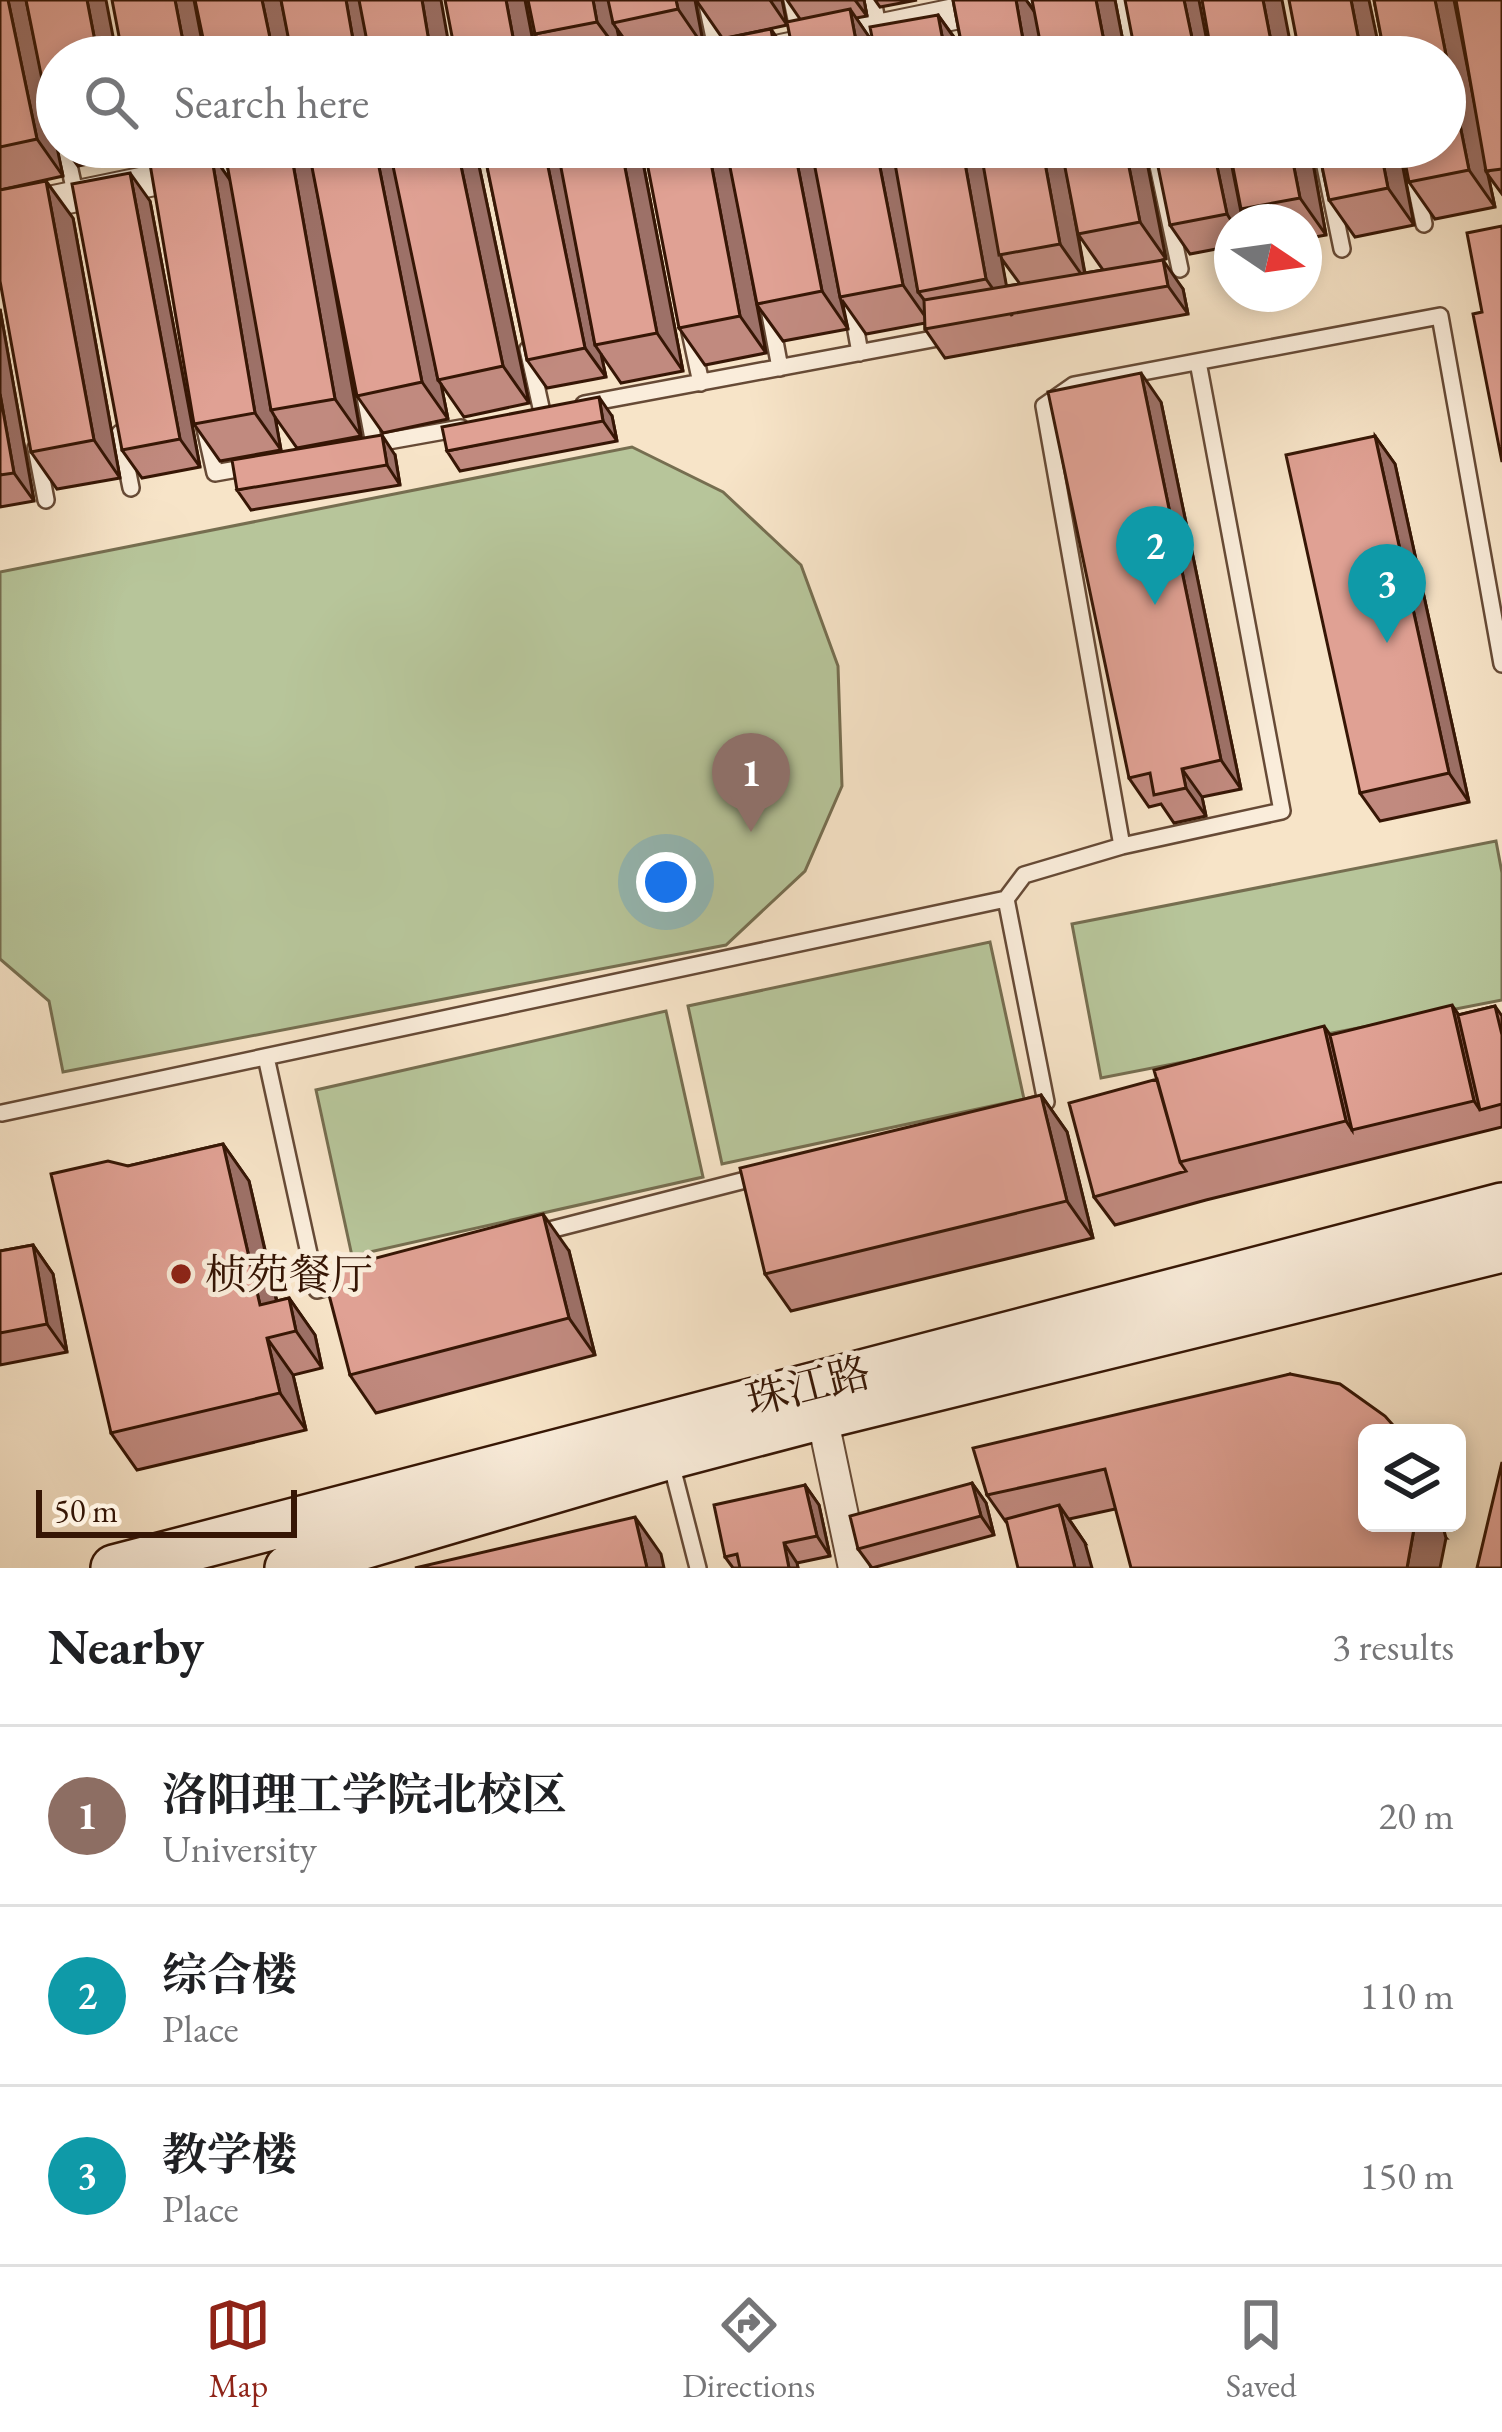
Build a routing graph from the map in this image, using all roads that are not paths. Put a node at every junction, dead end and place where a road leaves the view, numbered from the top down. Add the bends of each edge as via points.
1 (536, 0) edge
2 (622, 0) edge
3 (706, 0) edge
4 (792, 0) edge
5 (1022, 0) edge
6 (1122, 0) edge
7 (963, 16) edge
8 (879, 29) edge
9 (544, 36) edge
10 (630, 36) edge
11 (714, 36) edge
12 (800, 36) edge
13 (1130, 36) edge
14 (69, 168) edge
15 (150, 168) edge
16 (229, 168) edge
17 (1158, 168) edge
18 (1325, 168) edge
19 (1412, 168) edge
20 (155, 192) junction
21 (78, 208) junction
22 (0, 212) edge
23 (1424, 224) dead end
24 (1342, 250) dead end
25 (1180, 269) dead end
26 (847, 284) edge
27 (767, 302) edge
28 (934, 317) edge
29 (687, 318) edge
30 (522, 324) edge
31 (860, 353) junction
32 (1198, 362) junction
33 (780, 368) junction
34 (361, 375) edge
35 (614, 375) edge
36 (700, 382) junction
37 (618, 398) junction
38 (456, 404) edge
39 (200, 406) edge
40 (542, 412) junction
41 (522, 416) edge
42 (118, 421) edge
43 (482, 424) edge
44 (461, 428) junction
45 (34, 435) edge
46 (374, 443) junction
47 (354, 447) edge
48 (274, 462) edge
49 (131, 488) dead end
50 (46, 500) dead end
51 (1502, 664) edge
52 (1122, 846) junction
53 (1006, 899) junction
54 (266, 1057) junction
55 (2, 1113) edge
56 (1000, 1114) edge
57 (773, 1173) edge
58 (1502, 1206) edge
59 (522, 1237) edge
60 (1502, 1249) edge
61 (363, 1278) edge
62 (822, 1416) junction
63 (670, 1456) junction
64 (114, 1568) edge
65 (288, 1568) edge
66 (698, 1568) edge
67 (854, 1568) edge

1 - 9 lane
2 - 10 lane
3 - 11 lane
4 - 12 lane
5 - 7 street
6 - 13 lane
7 - 8 street
14 - 21 lane
15 - 20 lane
16 - 20 street
17 - 25 lane
18 - 24 lane
19 - 23 lane
20 - 21 street
21 - 22 street
26 - 31 lane
27 - 33 lane
28 - 31 lane via 938,338
29 - 36 lane
30 - 40 lane
31 - 33 lane
32 - 51 lane via 1440,316
32 - 52 lane via 1074,385 1044,406
32 - 52 lane via 1282,811
33 - 36 lane
34 - 46 lane
35 - 37 lane
36 - 37 lane
37 - 40 lane
38 - 44 lane
39 - 48 lane via 215,473
40 - 41 lane
42 - 49 lane
43 - 44 lane
44 - 46 lane
45 - 50 lane
46 - 47 lane
52 - 53 lane via 1024,874
53 - 54 lane
53 - 56 lane via 1046,1102
54 - 55 lane
54 - 61 lane via 317,1290
57 - 59 lane
58 - 64 main road, 珠江路
60 - 62 main road, 珠江路
62 - 63 main road, 珠江路
62 - 67 street
63 - 65 main road, 珠江路
63 - 66 lane

